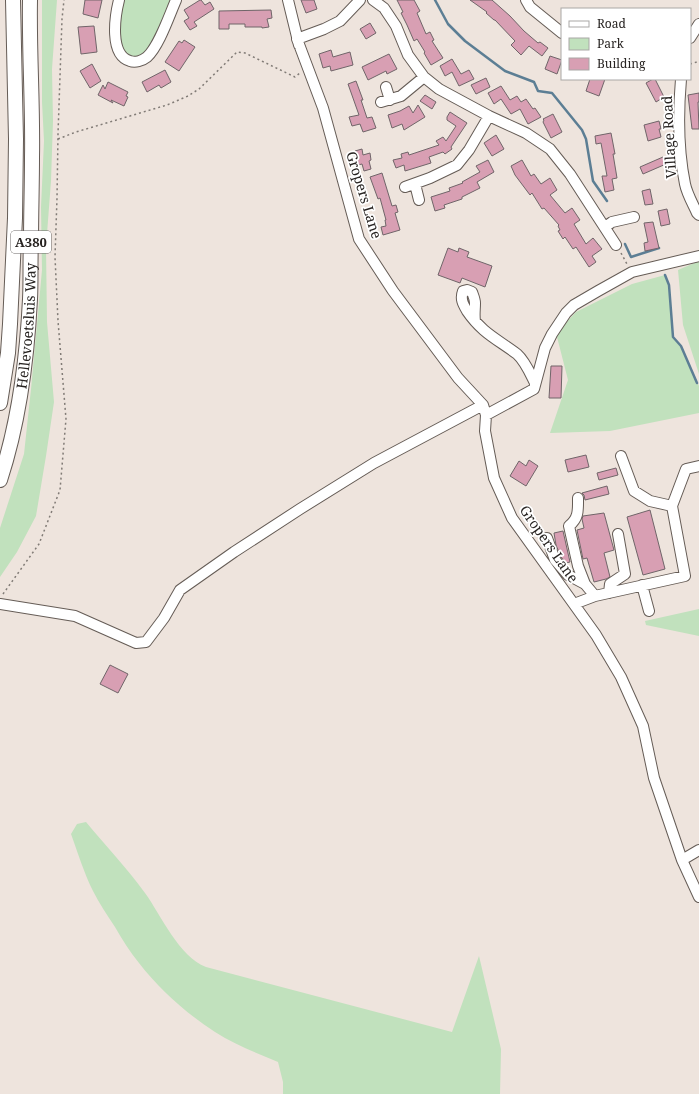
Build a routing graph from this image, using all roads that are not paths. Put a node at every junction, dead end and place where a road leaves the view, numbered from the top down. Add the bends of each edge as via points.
1 (13, 0) edge
2 (30, 0) edge
3 (119, 0) edge
4 (176, 0) edge
5 (288, 0) edge
6 (360, 0) edge
7 (374, 0) edge
8 (526, 0) edge
9 (699, 24) edge
10 (561, 32) edge
11 (691, 36) edge
12 (297, 39) junction
13 (306, 68) road end
14 (424, 77) junction
15 (681, 80) edge
16 (386, 87) dead end
17 (489, 116) junction
18 (419, 200) dead end
19 (699, 215) edge
20 (634, 217) dead end
21 (605, 228) junction
22 (616, 245) road end
23 (699, 256) edge
24 (474, 321) dead end
25 (535, 383) junction
26 (0, 403) edge
27 (483, 405) junction
28 (486, 415) junction
29 (621, 456) dead end
30 (699, 466) edge
31 (0, 480) edge
32 (578, 498) dead end
33 (672, 506) junction
34 (618, 534) dead end
35 (547, 538) dead end
36 (585, 584) junction
37 (642, 585) junction
38 (609, 593) junction
39 (595, 596) junction
40 (0, 604) edge
41 (574, 604) junction
42 (649, 611) dead end
43 (699, 850) edge
44 (682, 860) junction
45 (699, 897) edge

1 - 26 highway, Hellevoetsluis Way / A380 via 15,218 10,324
2 - 31 highway, Hellevoetsluis Way / A380 via 32,157 29,322 20,400
3 - 4 street via 115,20 116,39 120,54 125,60 135,63 146,58 156,46
5 - 12 street
6 - 12 street via 340,21 324,30
7 - 14 street via 384,8 396,26 408,55
8 - 10 street via 530,7
9 - 11 street
12 - 13 street
12 - 27 street, Gropers Lane via 323,108 360,239 393,291 458,378
14 - 16 street via 401,96 385,101
14 - 17 street via 439,89
15 - 19 street, Village Road via 681,152 686,186
17 - 18 street via 457,165 410,185
17 - 21 street via 526,133 550,149 570,174
20 - 21 street via 612,222
21 - 22 street
23 - 25 street via 632,272 574,305 552,334 545,348
24 - 25 street via 482,330 517,354
25 - 28 street via 534,389
27 - 28 street, Gropers Lane
27 - 40 street via 374,463 234,552 180,590 146,642 136,643 74,616
28 - 41 street, Gropers Lane via 485,431 494,478 512,518
29 - 33 street via 634,491 650,501
30 - 33 street via 686,469
32 - 36 street via 575,521 569,526
33 - 37 street via 685,576
34 - 38 street via 625,574 610,584
35 - 36 street via 555,560 568,575
36 - 39 street
37 - 38 street
37 - 42 street
38 - 39 street
39 - 41 street
41 - 44 street, Gropers Lane via 621,676 643,726 654,778
43 - 44 street
44 - 45 street, Gropers Lane

